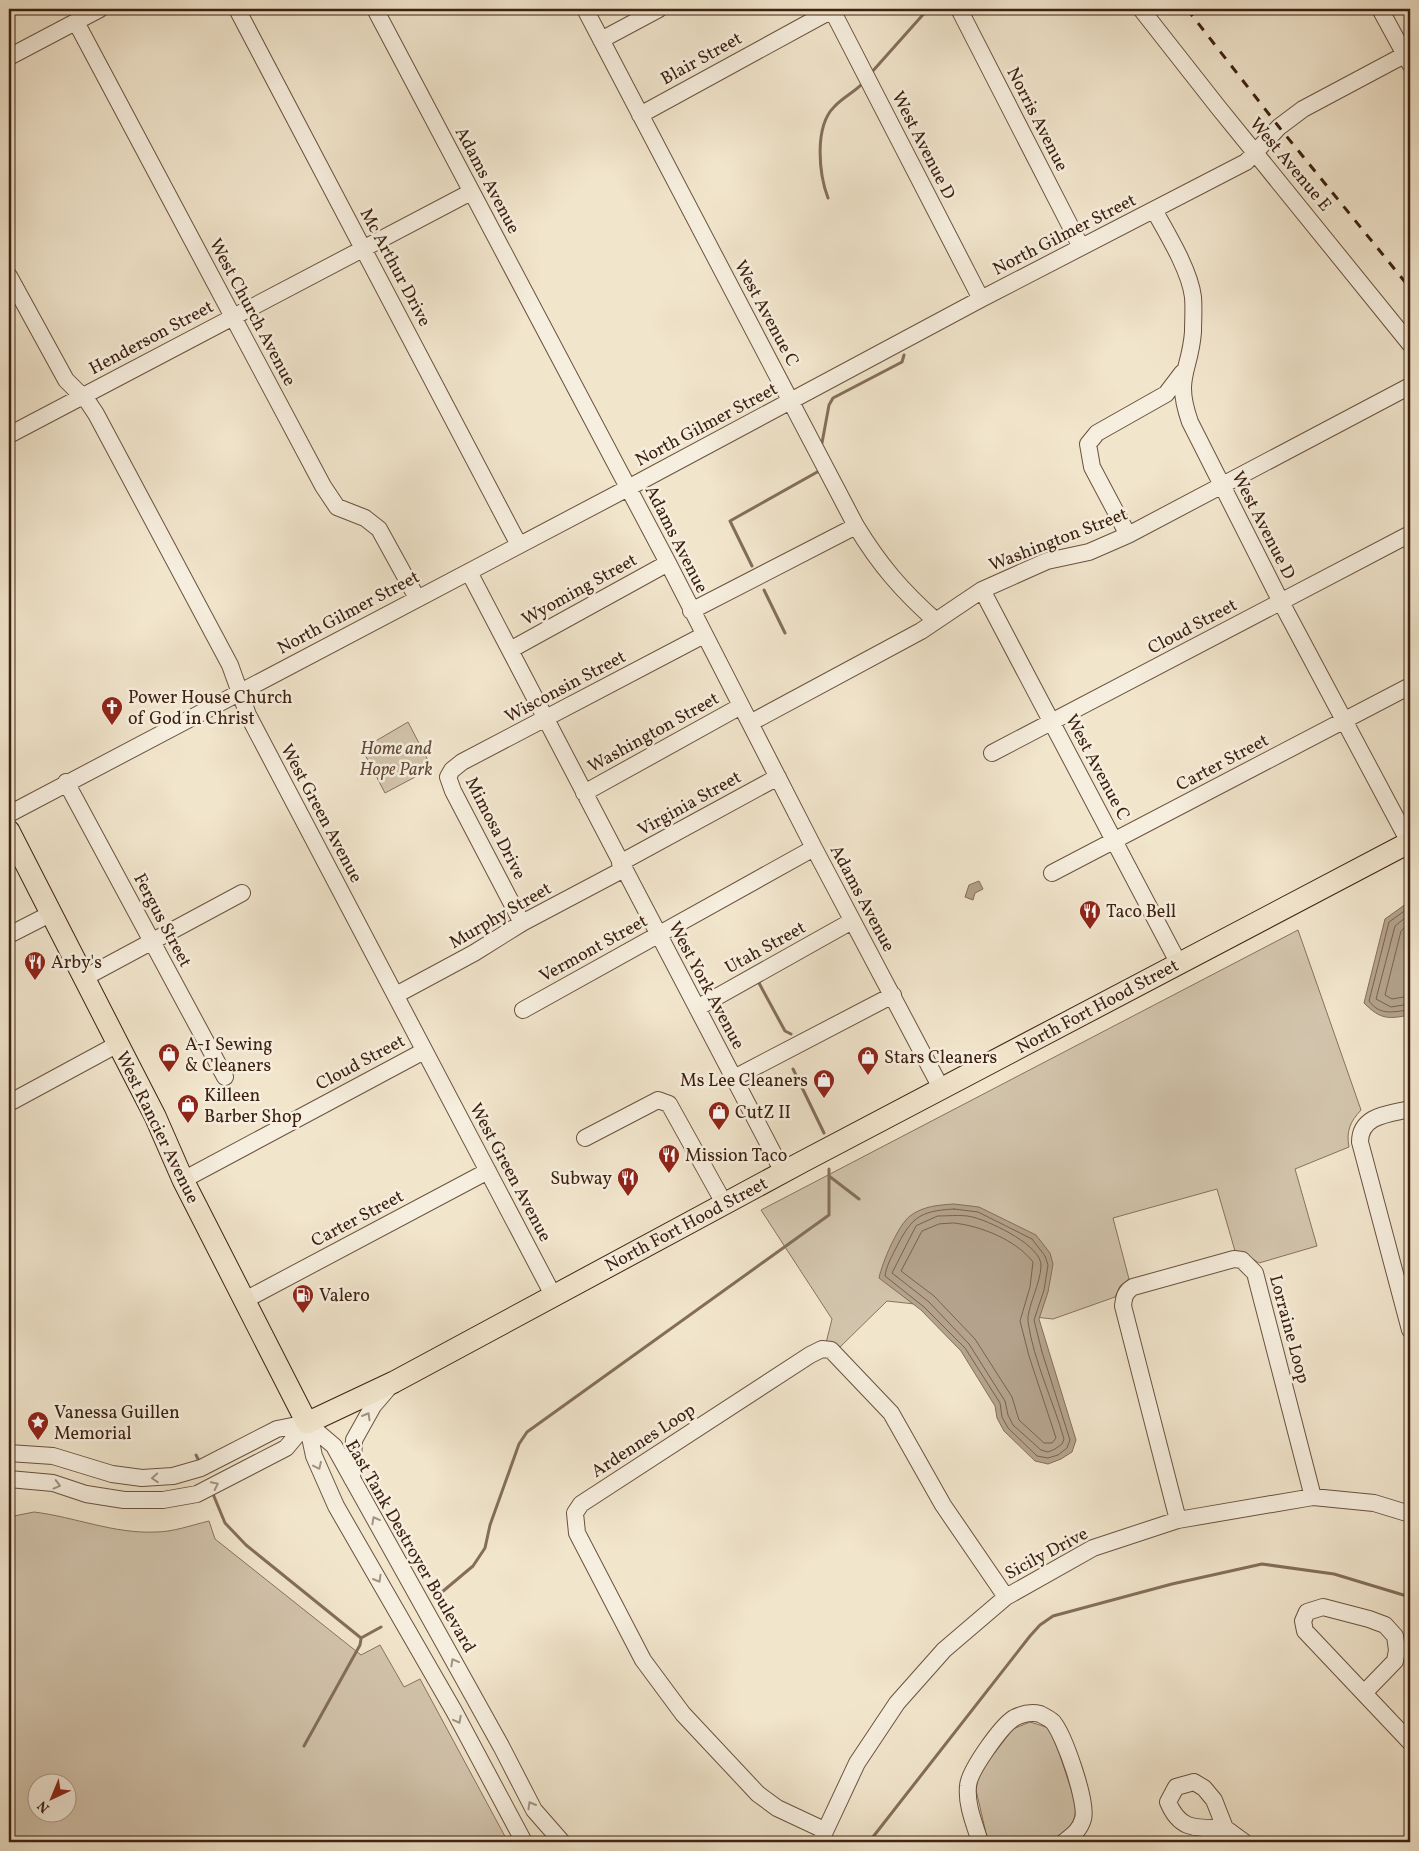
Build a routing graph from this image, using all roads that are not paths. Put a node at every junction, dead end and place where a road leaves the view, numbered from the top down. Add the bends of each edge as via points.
1 (237, 9) edge
2 (375, 9) edge
3 (585, 9) edge
4 (659, 9) edge
5 (959, 9) edge
6 (1141, 9) edge
7 (1380, 9) edge
8 (824, 11) edge
9 (87, 14) edge
10 (601, 40) junction
11 (1409, 57) edge
12 (9, 58) edge
13 (640, 115) junction
14 (1255, 152) junction
15 (471, 192) junction
16 (1154, 210) junction
17 (363, 247) junction
18 (1081, 247) junction
19 (9, 276) edge
20 (981, 299) junction
21 (234, 317) junction
22 (1410, 344) edge
23 (1183, 372) junction
24 (1410, 386) edge
25 (82, 396) junction
26 (791, 401) junction
27 (9, 436) edge
28 (1221, 486) junction
29 (628, 488) junction
30 (856, 526) junction
31 (1410, 534) edge
32 (1128, 535) junction
33 (518, 545) junction
34 (668, 563) junction
35 (469, 572) junction
36 (982, 590) junction
37 (417, 598) junction
38 (1281, 602) junction
39 (691, 611) junction
40 (936, 620) junction
41 (704, 635) junction
42 (510, 650) junction
43 (1410, 686) edge
44 (239, 693) junction
45 (741, 706) junction
46 (545, 719) junction
47 (1344, 721) junction
48 (1052, 722) junction
49 (750, 723) junction
50 (992, 753) dead end
51 (448, 777) joint
52 (778, 777) junction
53 (66, 782) junction
54 (584, 793) junction
55 (9, 814) edge
56 (9, 830) edge
57 (1115, 840) junction
58 (1410, 842) edge
59 (814, 848) junction
60 (622, 866) junction
61 (1052, 873) dead end
62 (242, 893) dead end
63 (52, 913) junction
64 (852, 921) junction
65 (522, 923) junction
66 (658, 934) junction
67 (9, 935) edge
68 (152, 940) junction
69 (1179, 964) junction
70 (84, 978) junction
71 (396, 995) junction
72 (893, 995) junction
73 (697, 1008) junction
74 (523, 1010) dead end
75 (118, 1044) junction
76 (424, 1051) junction
77 (225, 1077) dead end
78 (734, 1078) junction
79 (942, 1088) junction
80 (9, 1103) edge
81 (1410, 1109) edge
82 (585, 1138) dead end
83 (488, 1171) junction
84 (783, 1172) junction
85 (183, 1180) junction
86 (724, 1203) junction
87 (553, 1295) junction
88 (245, 1300) junction
89 (1410, 1330) edge
90 (394, 1382) junction
91 (308, 1423) junction
92 (9, 1453) edge
93 (9, 1479) edge
94 (352, 1479) junction
95 (1313, 1498) junction
96 (1410, 1514) edge
97 (1178, 1520) junction
98 (1006, 1598) junction
99 (1364, 1693) junction
100 (1410, 1742) edge
101 (1224, 1828) dead end
102 (822, 1836) edge
103 (524, 1842) edge
104 (562, 1842) edge
105 (980, 1842) edge
106 (1064, 1842) edge
107 (1244, 1842) edge

1 - 17 street, Mc Arthur Drive
2 - 15 street, Adams Avenue
3 - 10 street, West Avenue C
4 - 10 street
5 - 18 street, Norris Avenue
6 - 14 street, West Avenue E
7 - 11 street
8 - 13 street, Blair Street
8 - 20 street, West Avenue D via 867,78
9 - 12 street
9 - 21 street, West Church Avenue
10 - 13 street, West Avenue C
11 - 14 street, North Gilmer Street via 1303,110 1279,127
13 - 26 street, West Avenue C
14 - 16 street, North Gilmer Street via 1246,162
14 - 22 street, West Avenue E
15 - 17 street, Henderson Street
15 - 29 street, Adams Avenue
16 - 18 street, North Gilmer Street
16 - 23 street, West Avenue D via 1180,262 1193,298 1193,332
17 - 21 street, Henderson Street
17 - 33 street, Mc Arthur Drive
18 - 20 street, North Gilmer Street
19 - 25 street, West Green Avenue via 66,380
20 - 26 street, North Gilmer Street
21 - 25 street, Henderson Street
21 - 37 street, West Church Avenue via 327,493 337,506 366,518 379,528
23 - 28 street, West Avenue D via 1183,404
23 - 32 street via 1166,394 1097,433 1088,444 1092,467
24 - 28 street, Washington Street
25 - 27 street, Henderson Street
25 - 44 street, West Green Avenue via 96,414 230,665
26 - 29 street, North Gilmer Street
26 - 30 street, West Avenue C
28 - 32 street, Washington Street
28 - 38 street, West Avenue D
29 - 33 street, North Gilmer Street
29 - 34 street, Adams Avenue
30 - 39 street
30 - 40 street, West Avenue C via 898,587
31 - 38 street, Cloud Street
32 - 36 street, Washington Street via 1089,552 1047,561
33 - 35 street, North Gilmer Street
34 - 39 street, Adams Avenue
34 - 42 street, Wyoming Street
35 - 37 street, North Gilmer Street
35 - 42 street, West York Avenue
36 - 40 street, Washington Street
36 - 48 street, West Avenue C
37 - 44 street, North Gilmer Street
38 - 47 street, West Avenue D
38 - 48 street, Cloud Street
39 - 41 street, Adams Avenue
40 - 49 street, Washington Street
41 - 45 street, Adams Avenue
41 - 46 street, Wisconsin Street
42 - 46 street, West York Avenue
43 - 47 street, Carter Street
44 - 53 street, North Gilmer Street
44 - 71 street, West Green Avenue
45 - 49 street, Adams Avenue
45 - 54 street, Washington Street
46 - 51 street, Wisconsin Street via 462,762
46 - 54 street, West York Avenue
47 - 57 street, Carter Street
47 - 58 street, West Avenue D
48 - 50 street, Cloud Street
48 - 57 street, West Avenue C
49 - 52 street, Adams Avenue
51 - 65 street, Mimosa Drive
52 - 59 street, Adams Avenue
52 - 60 street, Virginia Street
53 - 55 street, North Gilmer Street
53 - 68 street, Fergus Street
54 - 60 street, West York Avenue
56 - 63 main road, West Rancier Avenue
57 - 61 street, Carter Street
57 - 69 street, West Avenue C
58 - 69 main road, North Fort Hood Street
59 - 64 street, Adams Avenue
59 - 66 street, Vermont Street
60 - 65 street, Murphy Street
60 - 66 street, West York Avenue
62 - 68 street
63 - 67 street
63 - 70 main road, West Rancier Avenue
64 - 72 street, Adams Avenue
64 - 73 street, Utah Street
65 - 71 street, Murphy Street
66 - 73 street, West York Avenue
66 - 74 street, Vermont Street
68 - 70 street
68 - 77 street, Fergus Street
69 - 79 main road, North Fort Hood Street
70 - 75 main road, West Rancier Avenue
71 - 76 street, West Green Avenue
72 - 78 street
72 - 79 street, Adams Avenue
73 - 78 street, West York Avenue
75 - 80 street
75 - 85 main road, West Rancier Avenue
76 - 83 street, West Green Avenue
76 - 85 street, Cloud Street
78 - 84 street, West York Avenue
79 - 84 main road, North Fort Hood Street
81 - 89 street via 1370,1119 1360,1133
82 - 86 street via 658,1100 666,1101
83 - 87 street, West Green Avenue
83 - 88 street, Carter Street
84 - 86 main road, North Fort Hood Street
85 - 88 main road, West Rancier Avenue
86 - 87 main road, North Fort Hood Street
87 - 90 main road, North Fort Hood Street
88 - 91 main road, West Rancier Avenue
90 - 91 main road, North Fort Hood Street
94 -> 90 street via 354,1440 373,1406
91 -> 92 street, North Fort Hood Street via 277,1429 201,1468 173,1476 142,1478 112,1474 53,1456
93 -> 91 street, North Fort Hood Street via 53,1483 86,1494 124,1500 163,1500 197,1494 286,1448
91 - 94 street, East Tank Destroyer Boulevard via 334,1446
91 -> 103 street via 314,1456 336,1506 454,1711
104 -> 94 street, East Tank Destroyer Boulevard via 534,1810
95 - 96 street, Sicily Drive via 1374,1503
95 - 97 street, Sicily Drive
95 - 97 street, Lorraine Loop via 1255,1273 1242,1260 1234,1259 1133,1287 1126,1291 1124,1297 1123,1306
97 - 98 street, Sicily Drive via 1093,1548
98 - 102 street, Sicily Drive via 944,1650 897,1702 857,1763
98 - 102 street, Ardennes Loop via 943,1505 891,1413 831,1350 822,1349 810,1355 581,1504 575,1513 577,1533 643,1660 683,1714 758,1794
99 - 99 street via 1305,1631 1303,1621 1307,1612 1323,1607 1369,1619 1385,1625 1394,1636 1395,1661
99 - 100 street
101 - 107 street
105 - 106 street via 967,1795 971,1773 1008,1724 1025,1713 1039,1714 1052,1720 1073,1768 1084,1806 1084,1818 1077,1832

